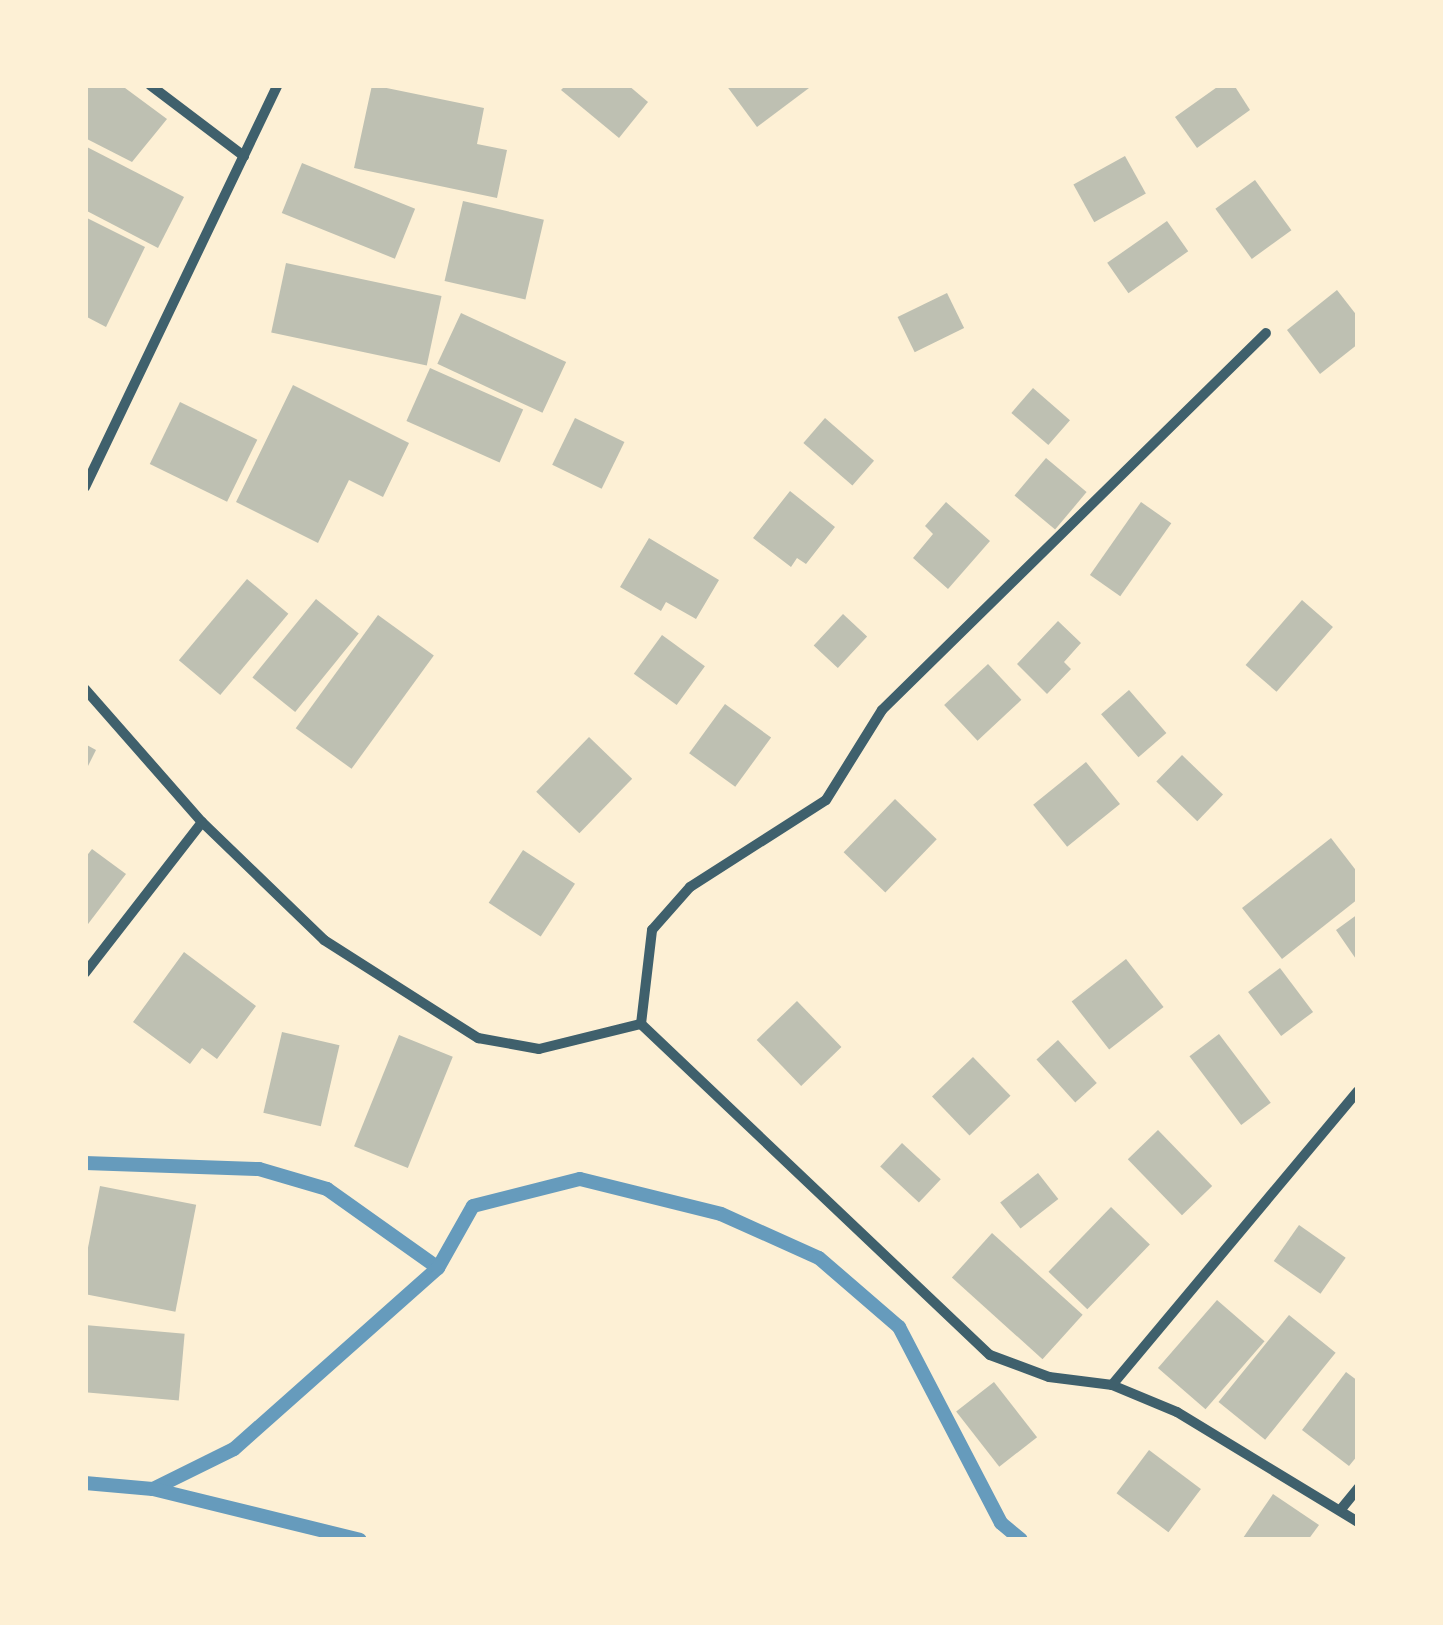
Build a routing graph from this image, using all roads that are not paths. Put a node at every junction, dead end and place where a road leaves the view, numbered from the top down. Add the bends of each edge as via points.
1 (150, 85) edge
2 (278, 85) edge
3 (244, 156) junction
4 (1266, 333) dead end
5 (85, 487) edge
6 (85, 690) edge
7 (202, 822) junction
8 (85, 973) edge
9 (642, 1024) junction
10 (1358, 1090) edge
11 (1112, 1385) junction
12 (1358, 1488) edge
13 (1342, 1508) junction
14 (1358, 1522) edge

1 - 3 street
2 - 3 street
3 - 5 street
4 - 9 street via 882,710 826,800 690,887 652,930
6 - 7 street
7 - 8 street
7 - 9 street via 324,940 478,1038 539,1048
9 - 11 street via 990,1355 1049,1377
10 - 11 street
11 - 13 street via 1177,1412
12 - 13 street
13 - 14 street

